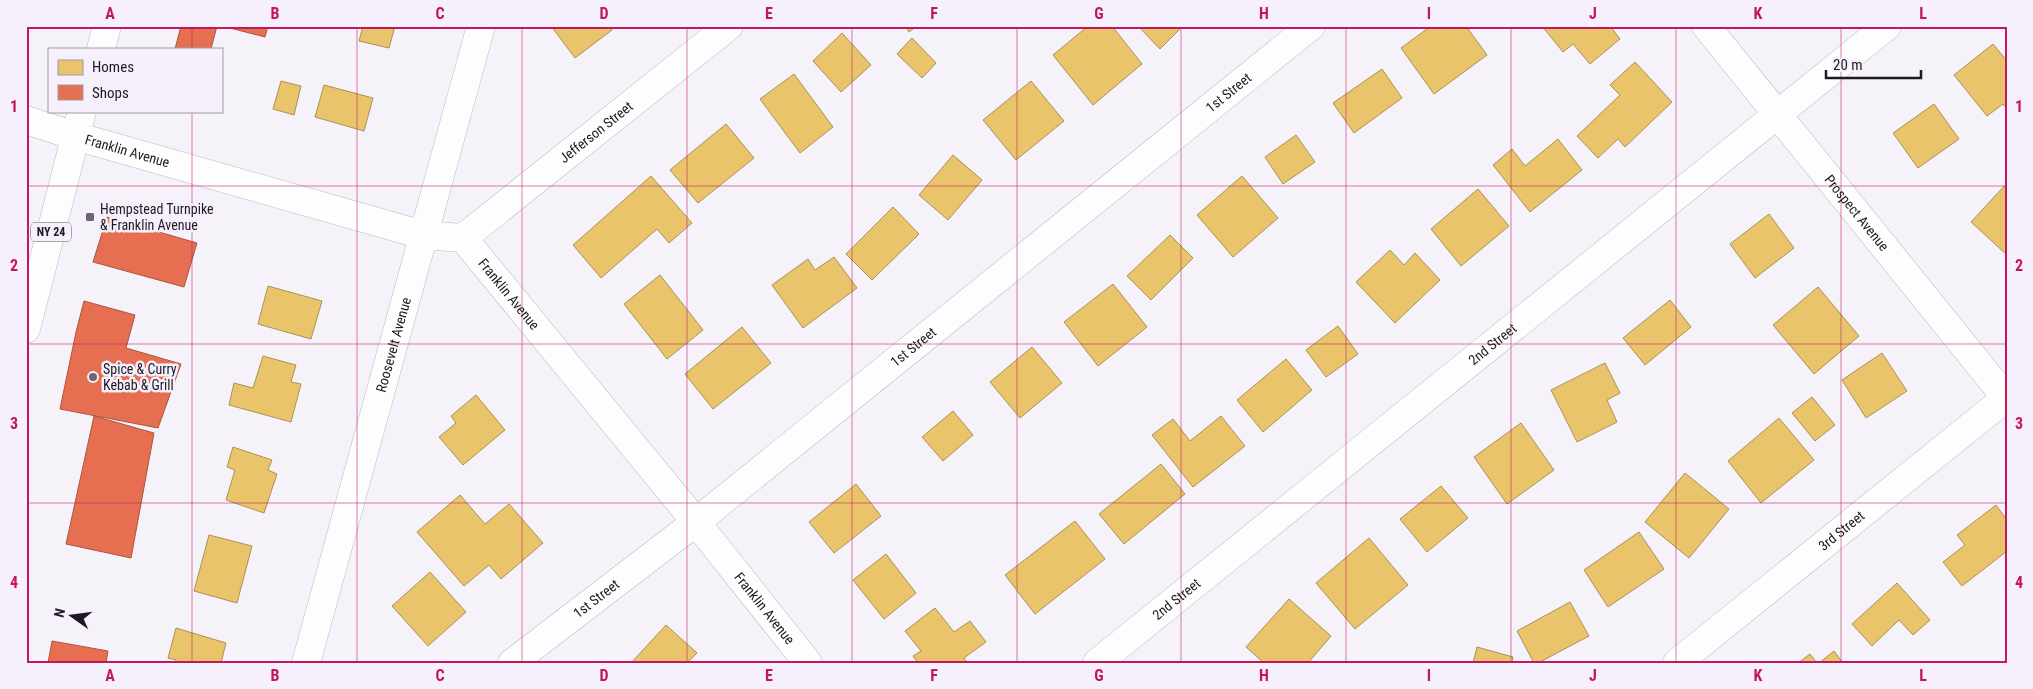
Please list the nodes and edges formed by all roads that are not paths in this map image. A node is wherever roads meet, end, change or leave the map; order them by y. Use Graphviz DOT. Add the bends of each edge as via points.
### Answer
graph roads {
  1 [pos="107,26"];
  2 [pos="482,26"];
  3 [pos="729,26"];
  4 [pos="1311,26"];
  5 [pos="1706,26"];
  6 [pos="1887,26"];
  7 [pos="101,48"];
  8 [pos="1776,114"];
  9 [pos="26,120"];
  10 [pos="79,124"];
  11 [pos="423,235"];
  12 [pos="464,238"];
  13 [pos="26,329"];
  14 [pos="2006,398"];
  15 [pos="696,522"];
  16 [pos="306,663"];
  17 [pos="512,663"];
  18 [pos="808,663"];
  19 [pos="1097,663"];
  20 [pos="1677,663"];
  1 -- 7 [label="street"];
  2 -- 11 [label="street, Roosevelt Avenue"];
  3 -- 12 [label="street, Jefferson Street"];
  4 -- 15 [label="street, 1st Street"];
  5 -- 8 [label="street, Prospect Avenue"];
  6 -- 8 [label="street, 2nd Street"];
  8 -- 14 [label="street, Prospect Avenue"];
  8 -- 19 [label="street, 2nd Street"];
  9 -- 10 [label="street, Franklin Avenue"];
  10 -- 11 [label="street, Franklin Avenue"];
  10 -- 13 [label="street, NY 24"];
  11 -- 12 [label="street, Franklin Avenue"];
  11 -- 16 [label="street, Roosevelt Avenue"];
  12 -- 15 [label="street, Franklin Avenue"];
  14 -- 20 [label="street, 3rd Street"];
  15 -- 17 [label="street, 1st Street"];
  15 -- 18 [label="street, Franklin Avenue"];
}
